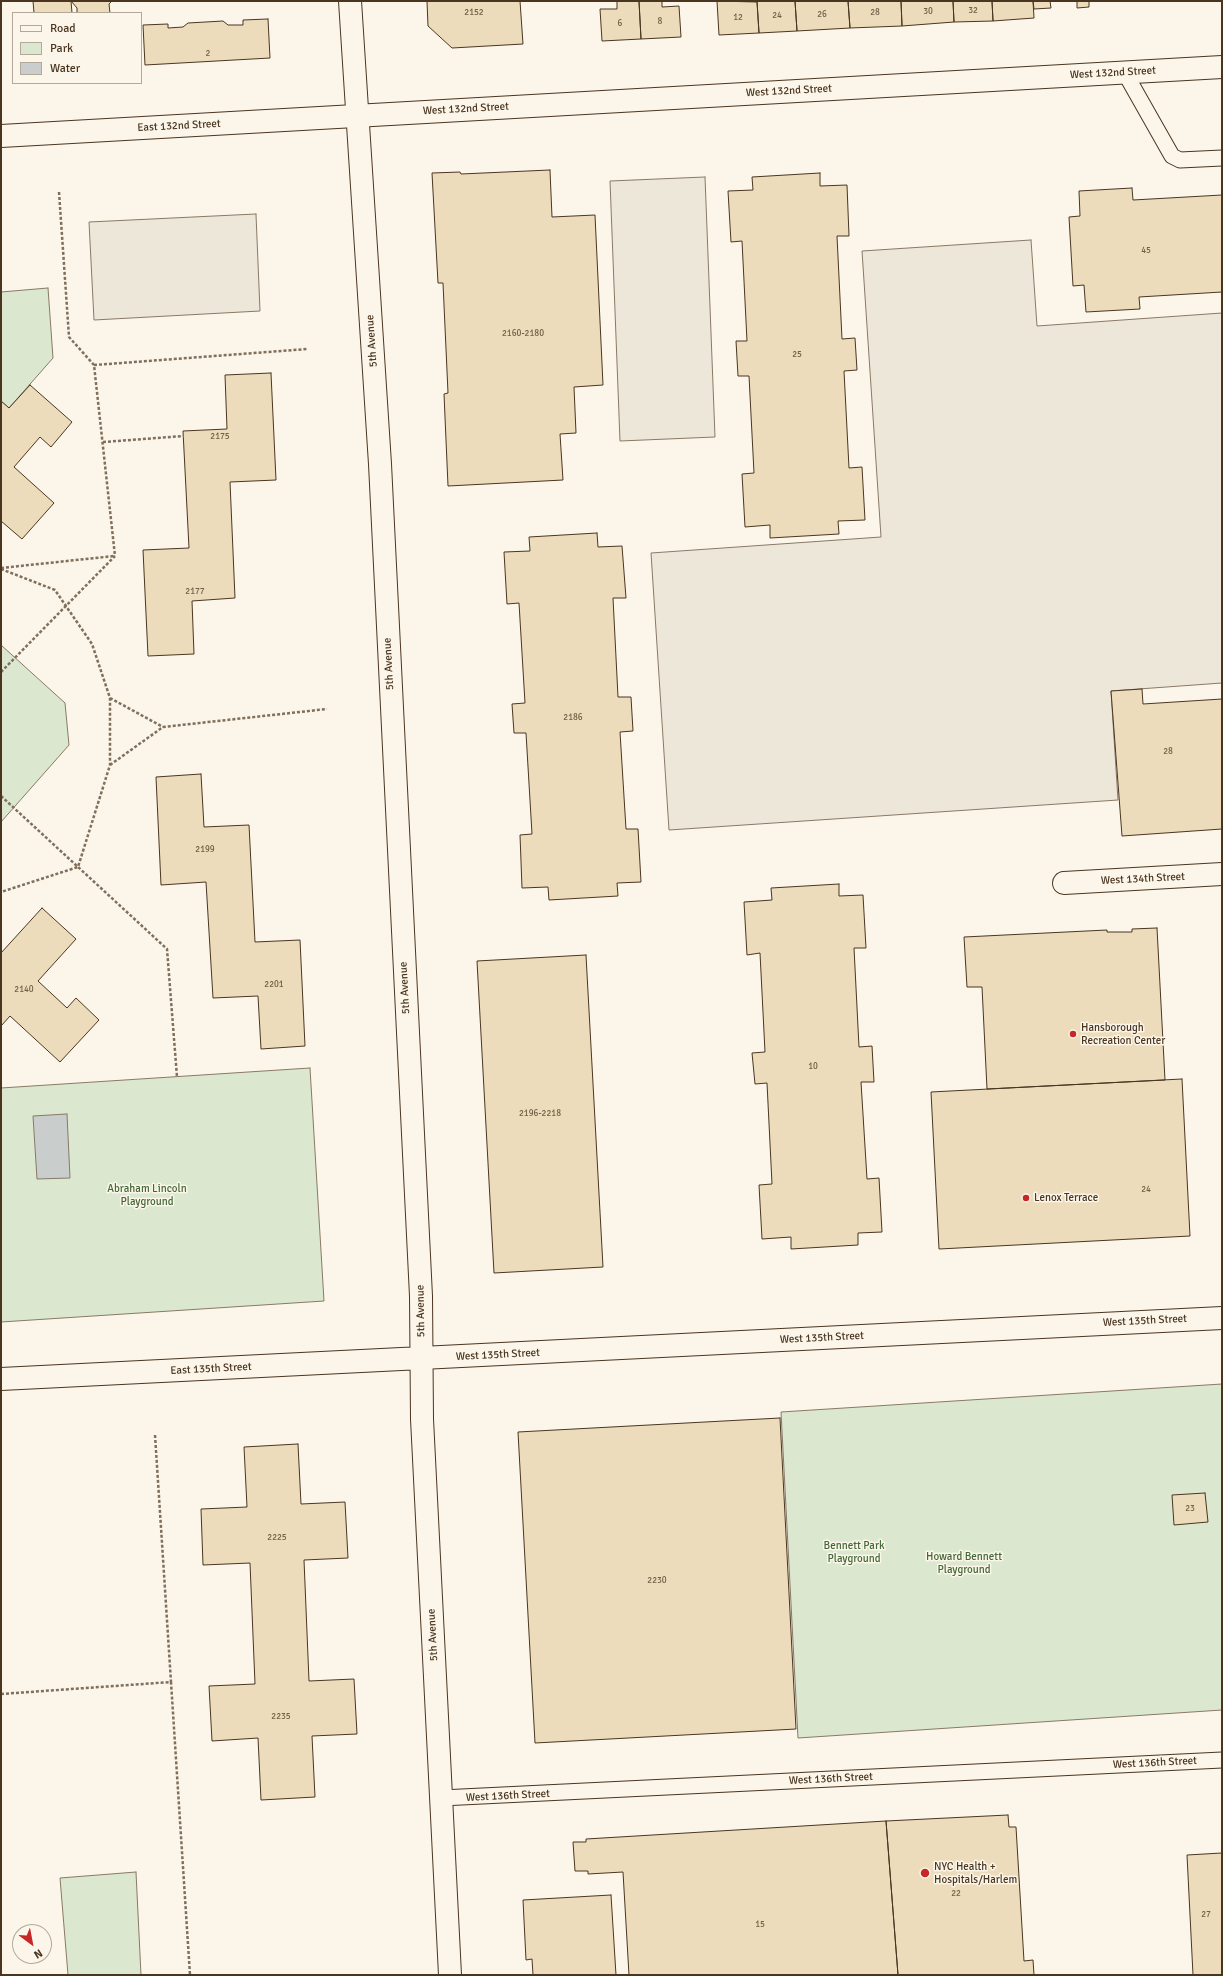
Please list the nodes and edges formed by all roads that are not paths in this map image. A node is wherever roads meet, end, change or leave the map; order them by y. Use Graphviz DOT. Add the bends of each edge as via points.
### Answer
graph roads {
  1 [pos="350,1"];
  2 [pos="1222,67"];
  3 [pos="1125,73"];
  4 [pos="356,115"];
  5 [pos="1,136"];
  6 [pos="1222,158"];
  7 [pos="1222,874"];
  8 [pos="1064,883"];
  9 [pos="1222,1318"];
  10 [pos="421,1359"];
  11 [pos="1,1379"];
  12 [pos="1222,1760"];
  13 [pos="441,1798"];
  14 [pos="450,1975"];
  1 -- 4 [label="street, 5th Avenue"];
  2 -- 3 [label="street, West 132nd Street"];
  3 -- 4 [label="street, West 132nd Street"];
  3 -- 6 [label="lane" via="1172,156 1180,160"];
  4 -- 5 [label="street, East 132nd Street"];
  4 -- 10 [label="street, 5th Avenue" via="380,464 421,1296"];
  7 -- 8 [label="street, West 134th Street"];
  9 -- 10 [label="street, West 135th Street"];
  10 -- 11 [label="street, East 135th Street"];
  10 -- 13 [label="street, 5th Avenue"];
  12 -- 13 [label="lane, West 136th Street"];
  13 -- 14 [label="street, 5th Avenue"];
}
